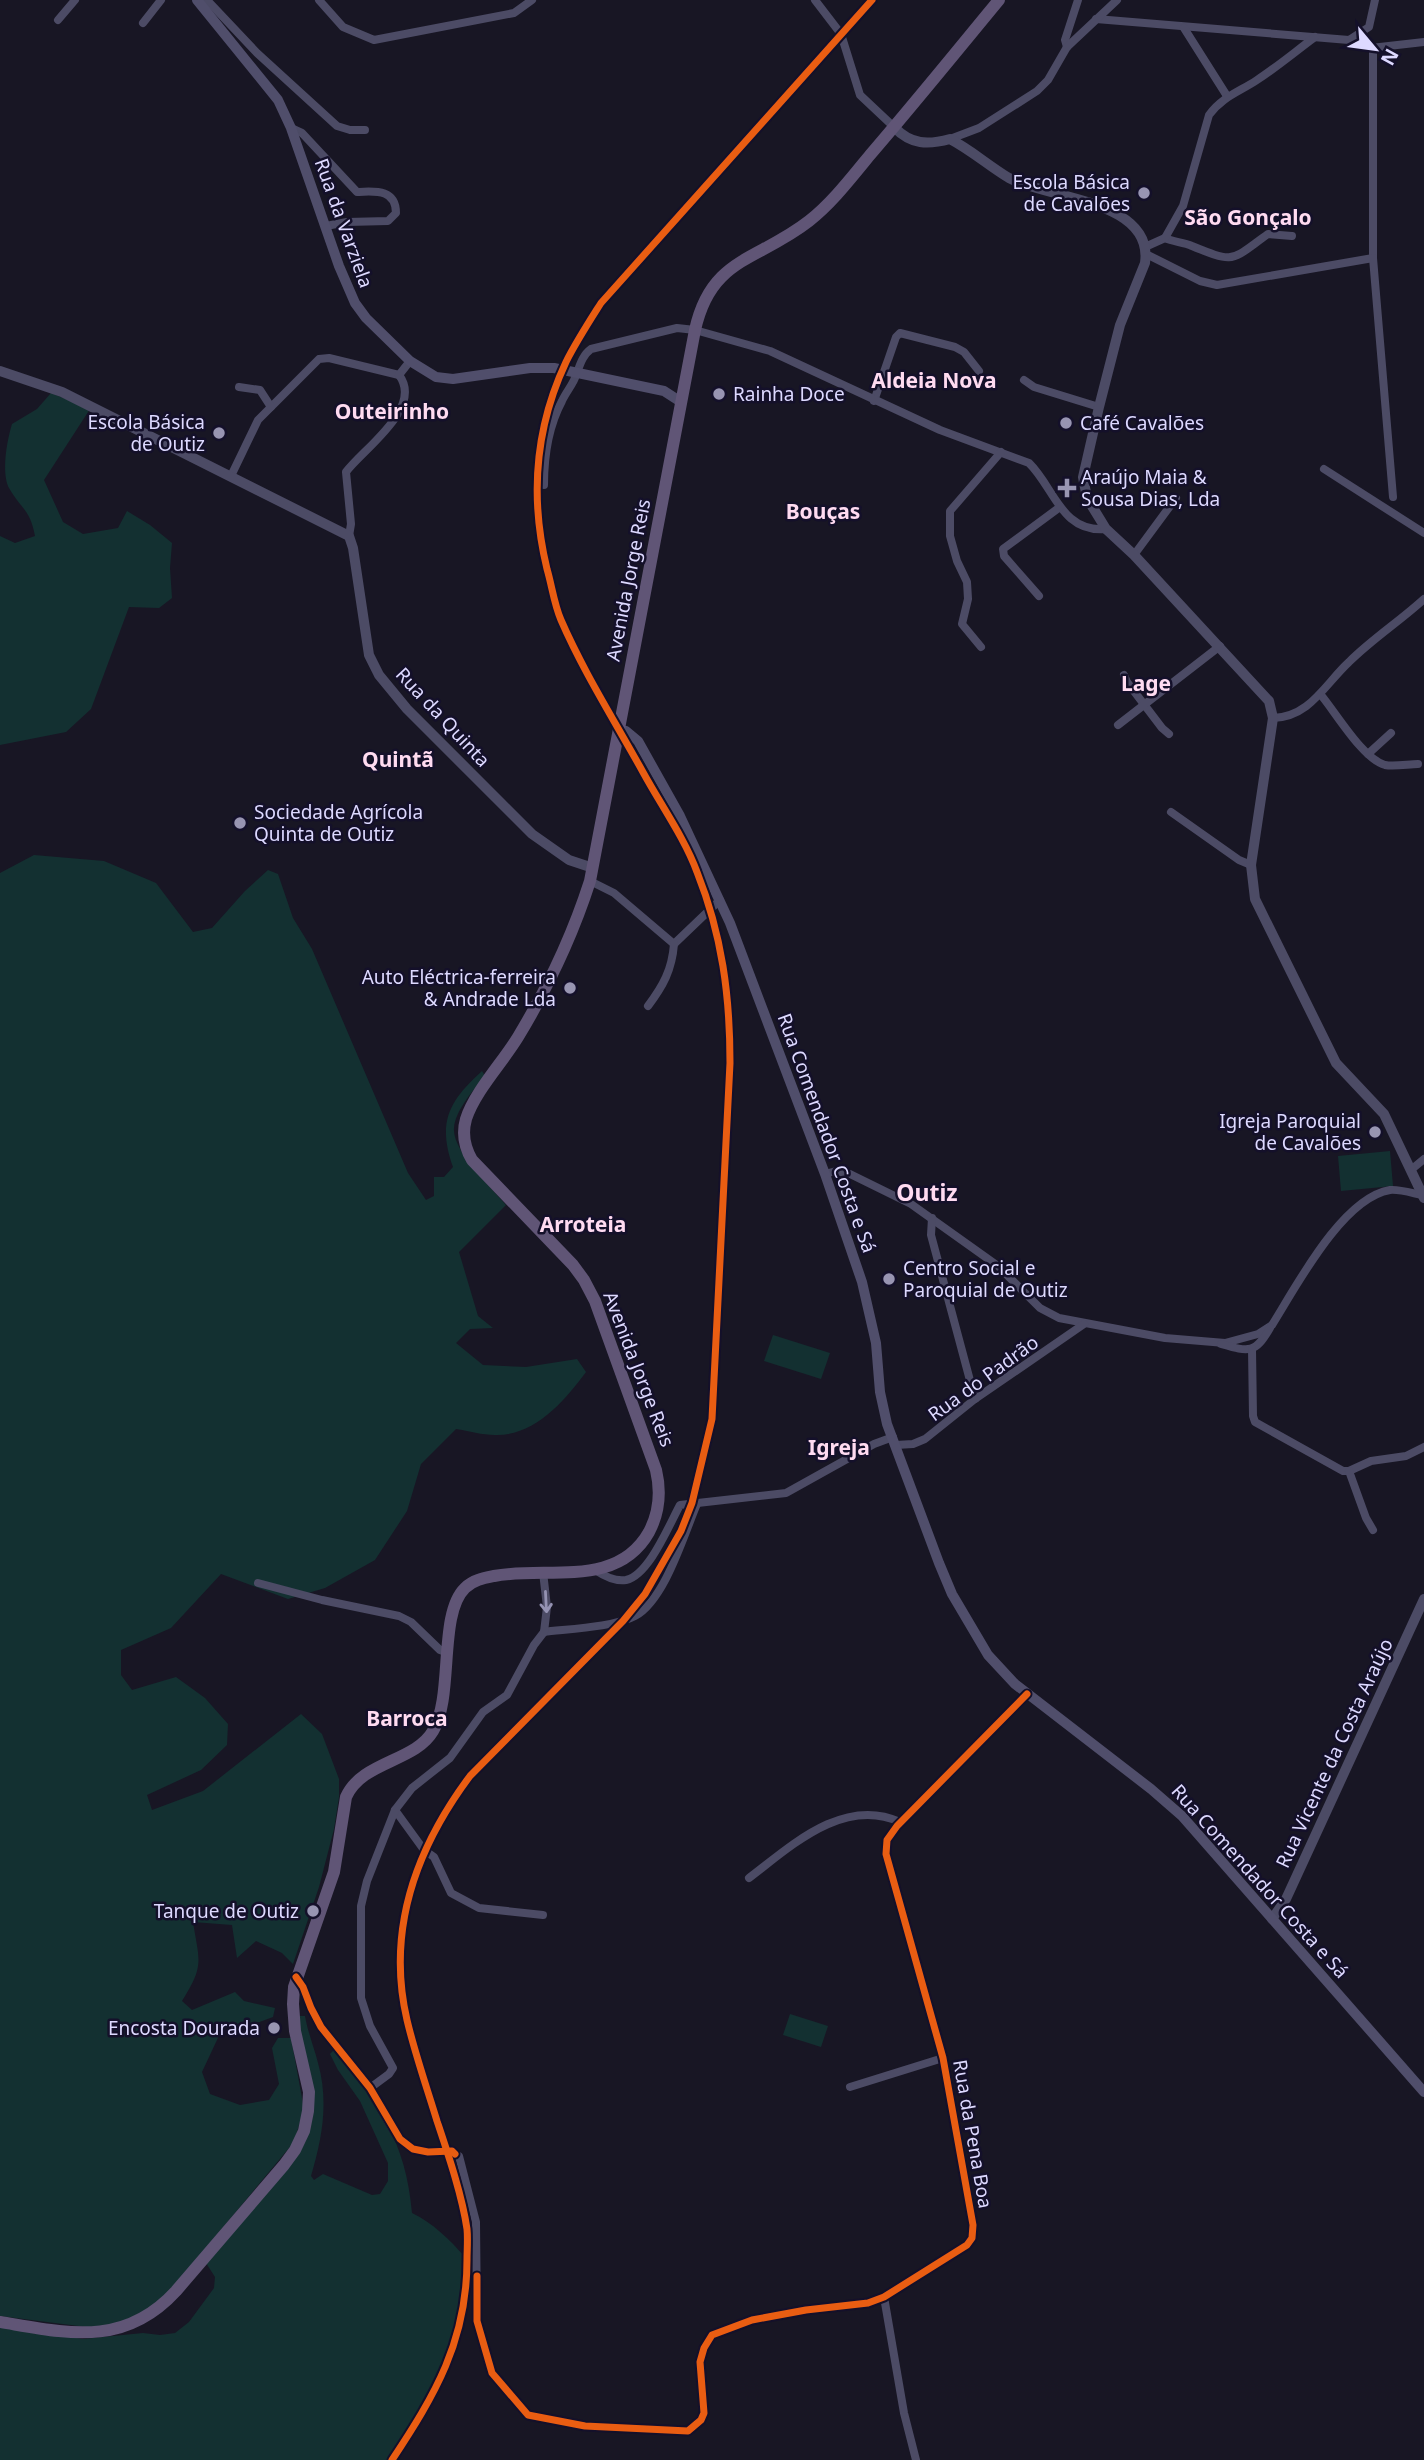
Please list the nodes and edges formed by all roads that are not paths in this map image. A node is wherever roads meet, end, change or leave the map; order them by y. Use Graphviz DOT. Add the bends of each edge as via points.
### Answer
graph roads {
  1 [pos="75,0"];
  2 [pos="161,0"];
  3 [pos="198,0"];
  4 [pos="207,0"];
  5 [pos="318,0"];
  6 [pos="532,0"];
  7 [pos="816,0"];
  8 [pos="999,0"];
  9 [pos="1077,0"];
  10 [pos="1117,0"];
  11 [pos="1375,0"];
  12 [pos="1096,19"];
  13 [pos="58,20"];
  14 [pos="143,23"];
  15 [pos="1184,28"];
  16 [pos="1362,33"];
  17 [pos="1315,37"];
  18 [pos="1424,42"];
  19 [pos="1066,47"];
  20 [pos="1371,48"];
  21 [pos="1227,96"];
  22 [pos="894,127"];
  23 [pos="291,128"];
  24 [pos="365,130"];
  25 [pos="950,139"];
  26 [pos="327,226"];
  27 [pos="1293,236"];
  28 [pos="1165,238"];
  29 [pos="1145,251"];
  30 [pos="1373,258"];
  31 [pos="695,330"];
  32 [pos="410,361"];
  33 [pos="0,371"];
  34 [pos="979,371"];
  35 [pos="574,374"];
  36 [pos="399,375"];
  37 [pos="1024,380"];
  38 [pos="684,385"];
  39 [pos="239,387"];
  40 [pos="664,391"];
  41 [pos="874,401"];
  42 [pos="681,402"];
  43 [pos="271,407"];
  44 [pos="1099,407"];
  45 [pos="1001,452"];
  46 [pos="1324,469"];
  47 [pos="231,476"];
  48 [pos="544,485"];
  49 [pos="1393,497"];
  50 [pos="1176,498"];
  51 [pos="1060,507"];
  52 [pos="1106,529"];
  53 [pos="1424,533"];
  54 [pos="349,537"];
  55 [pos="1134,555"];
  56 [pos="1039,596"];
  57 [pos="1424,599"];
  58 [pos="1220,646"];
  59 [pos="981,647"];
  60 [pos="1124,675"];
  61 [pos="1321,695"];
  62 [pos="1144,706"];
  63 [pos="1273,718"];
  64 [pos="1118,725"];
  65 [pos="620,730"];
  66 [pos="1391,733"];
  67 [pos="1170,734"];
  68 [pos="1368,754"];
  69 [pos="1418,764"];
  70 [pos="1171,812"];
  71 [pos="1251,866"];
  72 [pos="592,874"];
  73 [pos="720,900"];
  74 [pos="674,944"];
  75 [pos="648,1006"];
  76 [pos="1424,1159"];
  77 [pos="1412,1169"];
  78 [pos="825,1174"];
  79 [pos="1423,1196"];
  80 [pos="932,1218"];
  81 [pos="1084,1324"];
  82 [pos="1272,1325"];
  83 [pos="1213,1342"];
  84 [pos="1252,1349"];
  85 [pos="975,1399"];
  86 [pos="894,1441"];
  87 [pos="1424,1447"];
  88 [pos="1349,1471"];
  89 [pos="697,1504"];
  90 [pos="1373,1530"];
  91 [pos="595,1570"];
  92 [pos="543,1572"];
  93 [pos="258,1583"];
  94 [pos="1424,1599"];
  95 [pos="544,1632"];
  96 [pos="448,1653"];
  97 [pos="1027,1694"];
  98 [pos="395,1810"];
  99 [pos="900,1822"];
  100 [pos="749,1878"];
  101 [pos="543,1915"];
  102 [pos="1272,1919"];
  103 [pos="296,1977"];
  104 [pos="943,2058"];
  105 [pos="850,2087"];
  106 [pos="370,2088"];
  107 [pos="1424,2092"];
  108 [pos="884,2297"];
  109 [pos="0,2322"];
  110 [pos="916,2460"];
  1 -- 13 [label="street"];
  2 -- 14 [label="street"];
  3 -- 23 [label="main road, Rua da Varziela" via="278,100"];
  4 -- 24 [label="street" via="337,126"];
  5 -- 6 [label="street" via="343,27 374,40 514,13"];
  7 -- 22 [label="street" via="841,34 860,95"];
  8 -- 22 [label="main road, Avenida Jorge Reis"];
  9 -- 19 [label="street"];
  10 -- 12 [label="street"];
  11 -- 16 [label="street" via="1369,27"];
  12 -- 15 [label="street"];
  12 -- 19 [label="street"];
  15 -- 17 [label="street"];
  15 -- 21 [label="street"];
  16 -- 17 [label="street" via="1349,40"];
  16 -- 20 [label="street"];
  17 -- 21 [label="street" via="1255,82"];
  18 -- 20 [label="street"];
  19 -- 25 [label="street" via="1037,91 979,128"];
  20 -- 30 [label="street"];
  21 -- 28 [label="street" via="1209,115 1184,206"];
  22 -- 25 [label="street" via="923,144"];
  22 -- 31 [label="main road, Avenida Jorge Reis" via="815,216 718,280 704,299"];
  23 -- 26 [label="main road, Rua da Varziela"];
  23 -- 26 [label="street" via="302,133 357,192 380,191 393,199 396,213 388,221"];
  25 -- 29 [label="street" via="1009,177 1098,206 1130,222 1141,234"];
  26 -- 32 [label="main road, Rua da Varziela" via="355,303"];
  27 -- 28 [label="street" via="1268,234 1228,259"];
  28 -- 29 [label="street"];
  29 -- 30 [label="street" via="1200,281 1217,285"];
  29 -- 44 [label="street"];
  30 -- 49 [label="street"];
  31 -- 35 [label="street" via="677,328 591,349"];
  31 -- 38 [label="main road, Avenida Jorge Reis"];
  31 -- 41 [label="street" via="770,351"];
  32 -- 35 [label="main road, Rua da Varziela" via="436,377 453,379 530,368"];
  32 -- 36 [label="street"];
  33 -- 47 [label="street" via="62,392"];
  34 -- 41 [label="street" via="955,347 900,333"];
  35 -- 40 [label="main road, Rua da Varziela"];
  35 -- 48 [label="street" via="544,457"];
  36 -- 43 [label="street" via="319,359"];
  36 -- 54 [label="street" via="405,382 405,397 392,424 346,472"];
  37 -- 44 [label="street"];
  38 -- 40 [label="main road"];
  38 -- 42 [label="main road, Avenida Jorge Reis"];
  39 -- 43 [label="street" via="260,390"];
  40 -- 42 [label="main road"];
  41 -- 45 [label="street"];
  42 -- 65 [label="main road, Avenida Jorge Reis"];
  43 -- 47 [label="street" via="258,419"];
  44 -- 52 [label="street" via="1083,477 1087,498"];
  45 -- 51 [label="street" via="1029,463"];
  45 -- 59 [label="street" via="950,511 950,536 967,582 962,624"];
  46 -- 53 [label="street"];
  47 -- 54 [label="street"];
  50 -- 55 [label="street"];
  51 -- 52 [label="street" via="1071,519 1094,530"];
  51 -- 56 [label="street" via="1003,549"];
  52 -- 55 [label="street"];
  54 -- 72 [label="street, Rua da Quinta" via="369,655 379,675 532,834"];
  55 -- 58 [label="street"];
  57 -- 61 [label="street" via="1348,662"];
  58 -- 62 [label="street"];
  58 -- 63 [label="street" via="1269,701"];
  60 -- 62 [label="street"];
  61 -- 63 [label="street" via="1288,718"];
  61 -- 68 [label="street"];
  62 -- 64 [label="street"];
  62 -- 67 [label="street"];
  63 -- 71 [label="street"];
  65 -- 72 [label="main road, Avenida Jorge Reis"];
  65 -- 73 [label="main road, Rua Comendador Costa e Sá" via="638,741"];
  66 -- 68 [label="street"];
  68 -- 69 [label="street" via="1384,765"];
  70 -- 71 [label="street"];
  71 -- 77 [label="street" via="1255,899 1336,1063 1384,1114"];
  72 -- 74 [label="street"];
  72 -- 91 [label="main road, Avenida Jorge Reis" via="535,1007 475,1101 464,1133 472,1160 584,1280 656,1471 658,1507 644,1540 621,1562"];
  73 -- 74 [label="street"];
  73 -- 78 [label="main road, Rua Comendador Costa e Sá"];
  74 -- 75 [label="street" via="664,985"];
  76 -- 77 [label="street"];
  77 -- 79 [label="street"];
  78 -- 80 [label="street" via="843,1172 860,1178"];
  78 -- 86 [label="main road, Rua Comendador Costa e Sá" via="867,1300 882,1405"];
  79 -- 82 [label="street" via="1390,1190 1346,1215"];
  80 -- 81 [label="street" via="998,1266 1040,1308"];
  80 -- 85 [label="street" via="931,1235"];
  81 -- 83 [label="street"];
  81 -- 85 [label="street, Rua do Padrão"];
  82 -- 83 [label="street" via="1258,1334"];
  82 -- 84 [label="street"];
  83 -- 84 [label="street"];
  84 -- 88 [label="street" via="1255,1422"];
  85 -- 86 [label="street, Rua do Padrão" via="925,1439 913,1444"];
  86 -- 89 [label="street, Rua do Padrão" via="874,1444 786,1493"];
  86 -- 97 [label="main road, Rua Comendador Costa e Sá" via="952,1594 995,1664"];
  87 -- 88 [label="street"];
  88 -- 90 [label="street"];
  89 -- 91 [label="street" via="680,1505 647,1565 634,1576 618,1580"];
  89 -- 95 [label="street" via="663,1584 637,1616"];
  91 -- 92 [label="main road, Avenida Jorge Reis"];
  92 -- 95 [label="street, one-way"];
  92 -- 96 [label="main road, Avenida Jorge Reis" via="481,1579 464,1588 454,1610"];
  93 -- 96 [label="street" via="399,1616"];
  94 -- 102 [label="street, Rua Vicente da Costa Araújo" via="1286,1899"];
  95 -- 98 [label="street" via="507,1695 483,1712 450,1758 411,1788"];
  96 -- 103 [label="main road, Avenida Jorge Reis" via="431,1734 364,1775 347,1794 334,1872"];
  97 -- 99 [label="street, Rua da Pena Boa"];
  97 -- 102 [label="main road, Rua Comendador Costa e Sá" via="1174,1808"];
  98 -- 101 [label="street" via="434,1857 451,1893 479,1908"];
  98 -- 106 [label="street" via="360,1906 361,1998 393,2068"];
  99 -- 100 [label="street" via="890,1817 844,1818 811,1831"];
  99 -- 104 [label="street, Rua da Pena Boa" via="887,1840 886,1853"];
  102 -- 107 [label="main road, Rua Comendador Costa e Sá"];
  103 -- 106 [label="street" via="321,2027"];
  103 -- 109 [label="main road, Avenida Jorge Reis" via="293,2011 308,2086 305,2127 292,2154 227,2231 161,2306 131,2325 79,2333"];
  104 -- 105 [label="street"];
  104 -- 108 [label="street, Rua da Pena Boa" via="972,2238"];
  106 -- 108 [label="street, Rua da Pena Boa" via="400,2139 413,2149 452,2151 459,2156 476,2222 477,2321 492,2373 528,2415 585,2426 688,2431 705,2413 700,2362 712,2336 752,2320"];
  108 -- 110 [label="street"];
}
